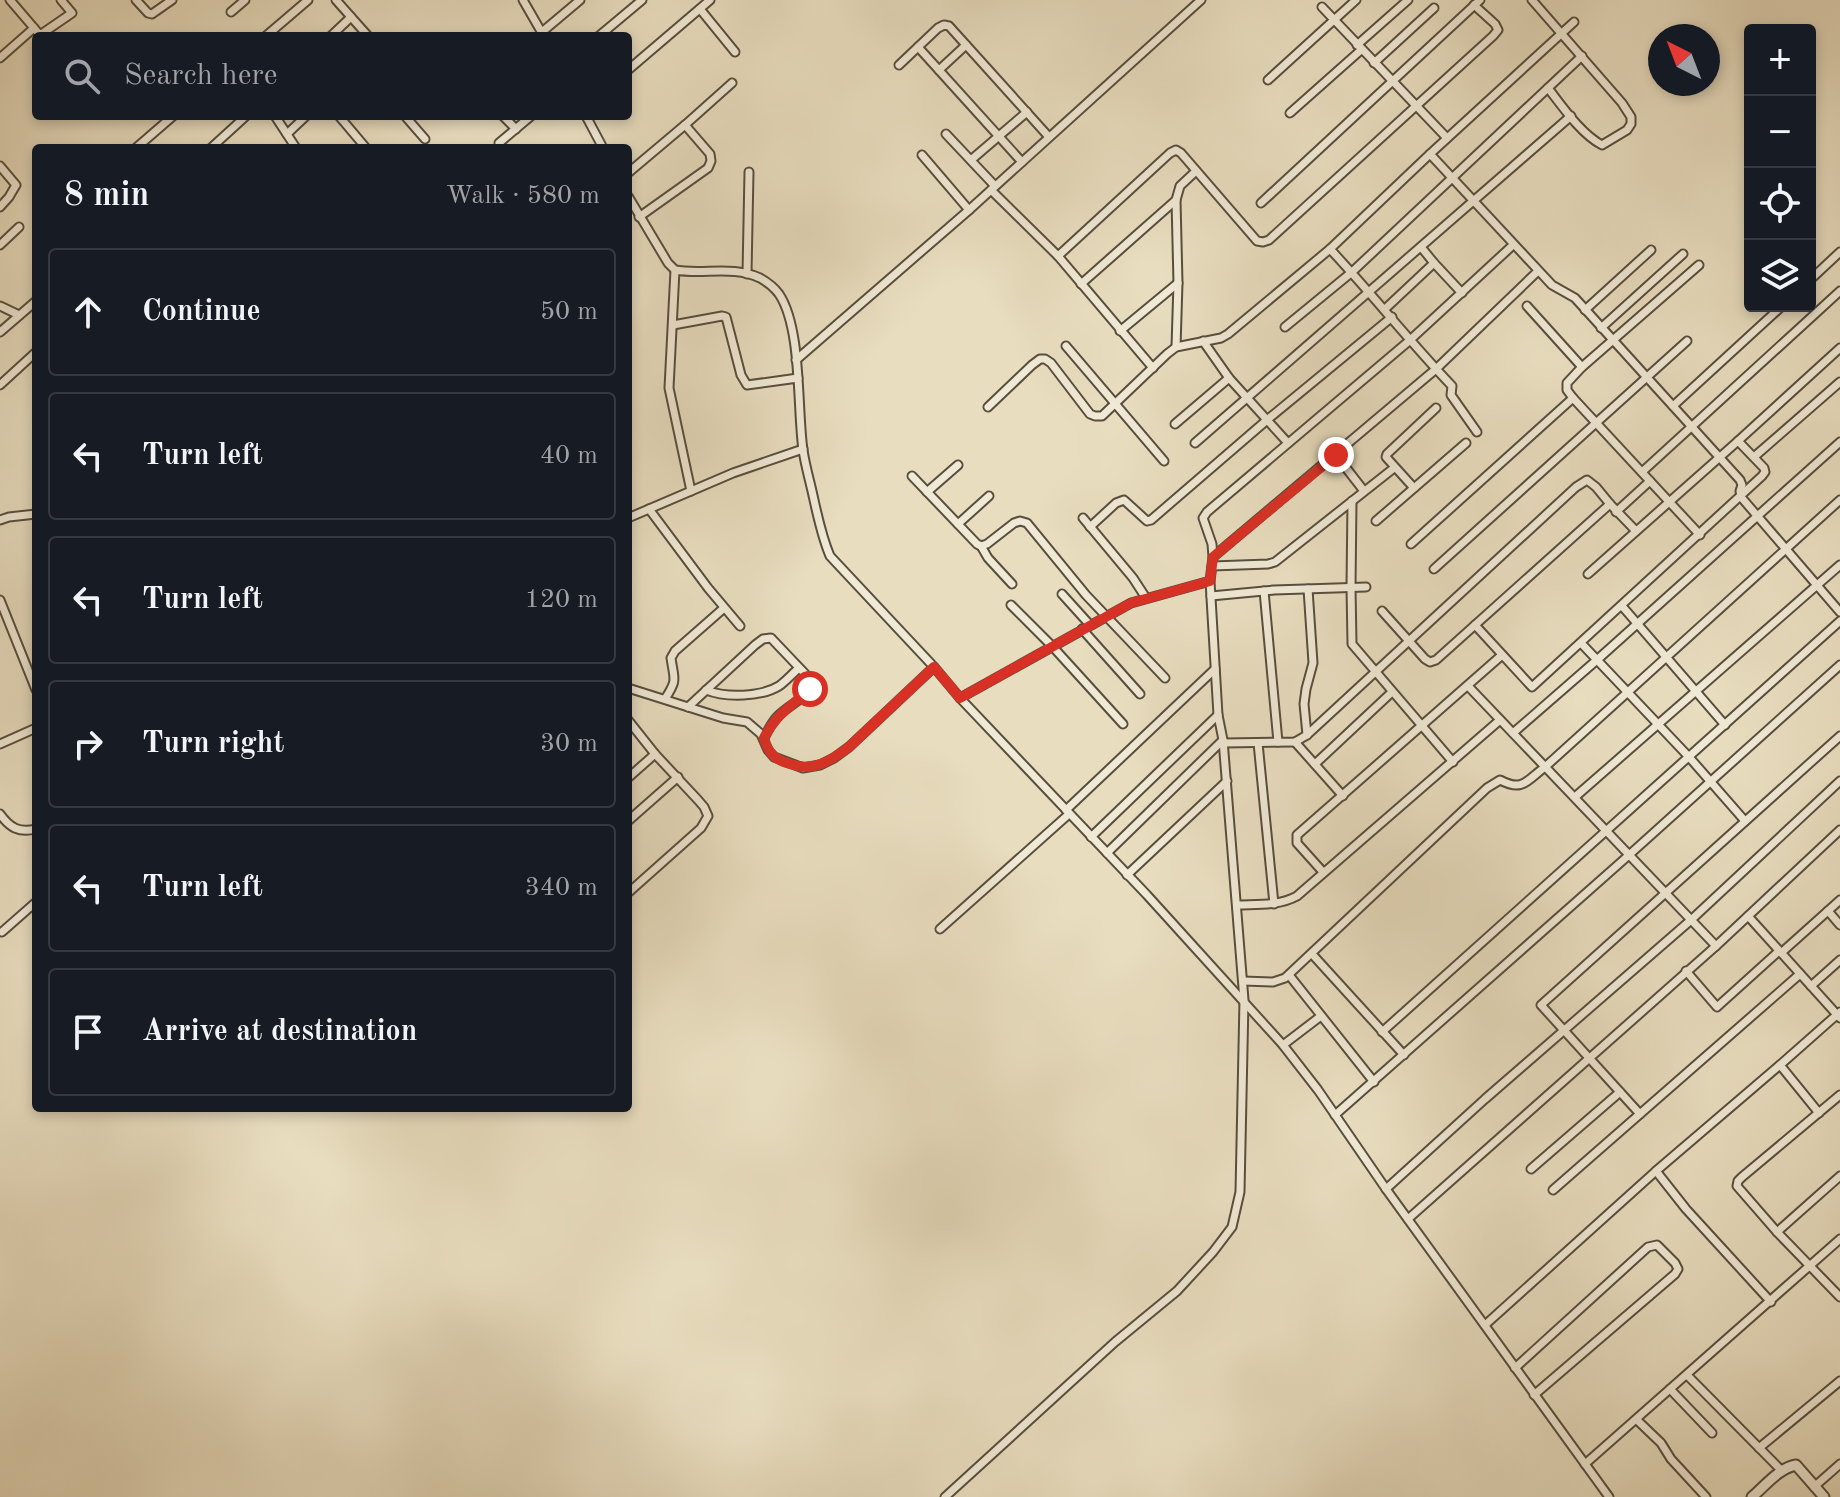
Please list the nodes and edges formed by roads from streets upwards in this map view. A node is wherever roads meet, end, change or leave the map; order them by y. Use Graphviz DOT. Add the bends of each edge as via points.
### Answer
graph roads {
  1 [pos="10,0"];
  2 [pos="61,0"];
  3 [pos="136,0"];
  4 [pos="172,0"];
  5 [pos="245,0"];
  6 [pos="308,0"];
  7 [pos="336,0"];
  8 [pos="523,0"];
  9 [pos="580,0"];
  10 [pos="642,0"];
  11 [pos="710,0"];
  12 [pos="1201,0"];
  13 [pos="1356,0"];
  14 [pos="1408,0"];
  15 [pos="1532,0"];
  16 [pos="1477,3"];
  17 [pos="1322,7"];
  18 [pos="1434,8"];
  19 [pos="700,9"];
  20 [pos="231,12"];
  21 [pos="351,17"];
  22 [pos="1334,20"];
  23 [pos="1574,22"];
  24 [pos="34,28"];
  25 [pos="37,32"];
  26 [pos="44,32"];
  27 [pos="271,32"];
  28 [pos="335,32"];
  29 [pos="364,32"];
  30 [pos="542,32"];
  31 [pos="545,32"];
  32 [pos="604,32"];
  33 [pos="1562,33"];
  34 [pos="966,45"];
  35 [pos="918,47"];
  36 [pos="1359,47"];
  37 [pos="735,52"];
  38 [pos="1582,56"];
  39 [pos="0,58"];
  40 [pos="1374,63"];
  41 [pos="899,65"];
  42 [pos="632,67"];
  43 [pos="939,70"];
  44 [pos="1268,80"];
  45 [pos="1392,82"];
  46 [pos="732,83"];
  47 [pos="1548,88"];
  48 [pos="1416,106"];
  49 [pos="1027,112"];
  50 [pos="1290,113"];
  51 [pos="1571,116"];
  52 [pos="168,120"];
  53 [pos="242,120"];
  54 [pos="278,120"];
  55 [pos="302,120"];
  56 [pos="342,120"];
  57 [pos="408,120"];
  58 [pos="507,120"];
  59 [pos="526,120"];
  60 [pos="588,120"];
  61 [pos="685,125"];
  62 [pos="516,129"];
  63 [pos="287,134"];
  64 [pos="946,134"];
  65 [pos="999,137"];
  66 [pos="1049,137"];
  67 [pos="1447,138"];
  68 [pos="425,139"];
  69 [pos="499,143"];
  70 [pos="141,144"];
  71 [pos="215,144"];
  72 [pos="293,144"];
  73 [pos="363,144"];
  74 [pos="601,144"];
  75 [pos="1430,154"];
  76 [pos="922,155"];
  77 [pos="971,160"];
  78 [pos="1022,162"];
  79 [pos="0,166"];
  80 [pos="632,170"];
  81 [pos="1196,171"];
  82 [pos="749,172"];
  83 [pos="1451,177"];
  84 [pos="993,188"];
  85 [pos="1176,200"];
  86 [pos="1473,201"];
  87 [pos="1261,203"];
  88 [pos="632,204"];
  89 [pos="0,207"];
  90 [pos="969,210"];
  91 [pos="639,217"];
  92 [pos="19,227"];
  93 [pos="0,245"];
  94 [pos="1513,245"];
  95 [pos="1421,247"];
  96 [pos="1330,249"];
  97 [pos="1651,250"];
  98 [pos="1840,252"];
  99 [pos="1683,254"];
  100 [pos="1058,256"];
  101 [pos="1434,263"];
  102 [pos="1699,265"];
  103 [pos="675,270"];
  104 [pos="1538,271"];
  105 [pos="1352,272"];
  106 [pos="747,274"];
  107 [pos="1816,274"];
  108 [pos="1178,283"];
  109 [pos="1081,284"];
  110 [pos="1840,291"];
  111 [pos="1370,292"];
  112 [pos="1462,293"];
  113 [pos="32,304"];
  114 [pos="0,306"];
  115 [pos="1527,306"];
  116 [pos="1385,309"];
  117 [pos="1585,310"];
  118 [pos="1775,312"];
  119 [pos="19,315"];
  120 [pos="1392,317"];
  121 [pos="673,325"];
  122 [pos="1285,327"];
  123 [pos="1601,328"];
  124 [pos="1120,331"];
  125 [pos="0,332"];
  126 [pos="1614,340"];
  127 [pos="1203,341"];
  128 [pos="1409,341"];
  129 [pos="1687,341"];
  130 [pos="1066,346"];
  131 [pos="1176,347"];
  132 [pos="1840,348"];
  133 [pos="32,356"];
  134 [pos="796,360"];
  135 [pos="1582,367"];
  136 [pos="1153,368"];
  137 [pos="1436,369"];
  138 [pos="798,378"];
  139 [pos="1229,378"];
  140 [pos="1647,378"];
  141 [pos="1840,382"];
  142 [pos="0,385"];
  143 [pos="1247,398"];
  144 [pos="1573,398"];
  145 [pos="1115,402"];
  146 [pos="1673,406"];
  147 [pos="988,407"];
  148 [pos="1436,408"];
  149 [pos="1267,420"];
  150 [pos="1597,423"];
  151 [pos="1175,424"];
  152 [pos="1691,427"];
  153 [pos="1477,432"];
  154 [pos="1738,441"];
  155 [pos="1840,442"];
  156 [pos="1195,443"];
  157 [pos="1288,443"];
  158 [pos="1466,443"];
  159 [pos="803,449"];
  160 [pos="1336,455"];
  161 [pos="1754,457"];
  162 [pos="1720,458"];
  163 [pos="1164,461"];
  164 [pos="958,465"];
  165 [pos="1394,468"];
  166 [pos="1642,472"];
  167 [pos="912,476"];
  168 [pos="1650,481"];
  169 [pos="1414,488"];
  170 [pos="691,491"];
  171 [pos="1364,491"];
  172 [pos="927,492"];
  173 [pos="989,496"];
  174 [pos="1741,497"];
  175 [pos="1840,500"];
  176 [pos="1352,501"];
  177 [pos="1669,501"];
  178 [pos="1610,504"];
  179 [pos="649,509"];
  180 [pos="1616,512"];
  181 [pos="32,514"];
  182 [pos="632,516"];
  183 [pos="1757,517"];
  184 [pos="1083,518"];
  185 [pos="0,520"];
  186 [pos="1376,521"];
  187 [pos="958,524"];
  188 [pos="1090,527"];
  189 [pos="1636,531"];
  190 [pos="1700,535"];
  191 [pos="1411,544"];
  192 [pos="981,546"];
  193 [pos="1785,550"];
  194 [pos="1212,562"];
  195 [pos="1840,565"];
  196 [pos="1434,569"];
  197 [pos="1588,574"];
  198 [pos="1210,581"];
  199 [pos="1012,584"];
  200 [pos="1817,586"];
  201 [pos="1351,587"];
  202 [pos="1366,587"];
  203 [pos="1308,589"];
  204 [pos="1264,591"];
  205 [pos="1062,594"];
  206 [pos="1211,596"];
  207 [pos="1146,598"];
  208 [pos="0,600"];
  209 [pos="1011,605"];
  210 [pos="1622,606"];
  211 [pos="724,608"];
  212 [pos="1382,611"];
  213 [pos="1840,612"];
  214 [pos="1107,616"];
  215 [pos="1840,621"];
  216 [pos="1637,624"];
  217 [pos="1475,625"];
  218 [pos="740,626"];
  219 [pos="1086,627"];
  220 [pos="1408,640"];
  221 [pos="1581,643"];
  222 [pos="1053,647"];
  223 [pos="1502,655"];
  224 [pos="1666,657"];
  225 [pos="1598,659"];
  226 [pos="1840,665"];
  227 [pos="934,667"];
  228 [pos="799,668"];
  229 [pos="1215,668"];
  230 [pos="1374,672"];
  231 [pos="1165,678"];
  232 [pos="32,680"];
  233 [pos="1468,686"];
  234 [pos="632,689"];
  235 [pos="706,690"];
  236 [pos="1628,691"];
  237 [pos="1392,692"];
  238 [pos="1697,692"];
  239 [pos="1140,694"];
  240 [pos="960,698"];
  241 [pos="665,699"];
  242 [pos="688,707"];
  243 [pos="1218,715"];
  244 [pos="1500,720"];
  245 [pos="1123,724"];
  246 [pos="632,725"];
  247 [pos="1660,725"];
  248 [pos="1725,725"];
  249 [pos="1422,726"];
  250 [pos="32,730"];
  251 [pos="1513,733"];
  252 [pos="1307,735"];
  253 [pos="1840,736"];
  254 [pos="764,738"];
  255 [pos="1223,742"];
  256 [pos="1278,742"];
  257 [pos="1295,742"];
  258 [pos="1258,743"];
  259 [pos="0,744"];
  260 [pos="655,754"];
  261 [pos="1689,757"];
  262 [pos="1453,762"];
  263 [pos="1315,764"];
  264 [pos="1545,767"];
  265 [pos="632,774"];
  266 [pos="678,777"];
  267 [pos="1227,781"];
  268 [pos="1711,781"];
  269 [pos="1840,781"];
  270 [pos="1343,796"];
  271 [pos="1575,797"];
  272 [pos="1067,812"];
  273 [pos="0,814"];
  274 [pos="632,817"];
  275 [pos="1745,821"];
  276 [pos="32,830"];
  277 [pos="1840,830"];
  278 [pos="1607,831"];
  279 [pos="1091,837"];
  280 [pos="1107,853"];
  281 [pos="1629,855"];
  282 [pos="1323,872"];
  283 [pos="1127,875"];
  284 [pos="632,889"];
  285 [pos="1666,894"];
  286 [pos="1840,900"];
  287 [pos="1274,904"];
  288 [pos="1237,905"];
  289 [pos="32,906"];
  290 [pos="1828,911"];
  291 [pos="1748,916"];
  292 [pos="1691,920"];
  293 [pos="1840,925"];
  294 [pos="940,929"];
  295 [pos="2,932"];
  296 [pos="1716,946"];
  297 [pos="1780,952"];
  298 [pos="1312,954"];
  299 [pos="1840,960"];
  300 [pos="1686,971"];
  301 [pos="1800,974"];
  302 [pos="1289,975"];
  303 [pos="1243,981"];
  304 [pos="1811,986"];
  305 [pos="1244,1000"];
  306 [pos="1839,1015"];
  307 [pos="1321,1016"];
  308 [pos="1564,1031"];
  309 [pos="1382,1032"];
  310 [pos="1283,1045"];
  311 [pos="1404,1055"];
  312 [pos="1589,1058"];
  313 [pos="1780,1065"];
  314 [pos="1374,1082"];
  315 [pos="1620,1092"];
  316 [pos="1840,1095"];
  317 [pos="1819,1113"];
  318 [pos="1640,1114"];
  319 [pos="1335,1115"];
  320 [pos="1531,1169"];
  321 [pos="1656,1171"];
  322 [pos="1840,1176"];
  323 [pos="1386,1189"];
  324 [pos="1553,1190"];
  325 [pos="1408,1219"];
  326 [pos="1777,1232"];
  327 [pos="1840,1239"];
  328 [pos="1810,1267"];
  329 [pos="1840,1297"];
  330 [pos="1771,1302"];
  331 [pos="1485,1325"];
  332 [pos="1515,1368"];
  333 [pos="1687,1375"];
  334 [pos="1840,1381"];
  335 [pos="1670,1389"];
  336 [pos="1534,1395"];
  337 [pos="1637,1420"];
  338 [pos="1712,1433"];
  339 [pos="1759,1448"];
  340 [pos="1585,1464"];
  341 [pos="1840,1464"];
  342 [pos="1782,1471"];
  343 [pos="1814,1487"];
  344 [pos="945,1497"];
  345 [pos="1609,1497"];
  346 [pos="1706,1497"];
  347 [pos="1752,1497"];
  348 [pos="1824,1497"];
  1 -- 24 [label="street"];
  2 -- 26 [label="street" via="72,13"];
  3 -- 4 [label="street" via="152,14"];
  5 -- 20 [label="street"];
  6 -- 27 [label="street"];
  7 -- 21 [label="street"];
  8 -- 30 [label="street"];
  9 -- 31 [label="street"];
  10 -- 32 [label="street"];
  11 -- 19 [label="street"];
  12 -- 66 [label="street"];
  13 -- 22 [label="street"];
  14 -- 36 [label="street"];
  15 -- 33 [label="street"];
  16 -- 45 [label="street"];
  16 -- 48 [label="street" via="1498,30"];
  17 -- 22 [label="street"];
  18 -- 40 [label="street"];
  19 -- 37 [label="street"];
  19 -- 42 [label="street"];
  21 -- 28 [label="street"];
  21 -- 29 [label="street"];
  22 -- 36 [label="street"];
  22 -- 44 [label="street"];
  23 -- 33 [label="street"];
  24 -- 25 [label="street"];
  24 -- 39 [label="street"];
  33 -- 38 [label="street"];
  33 -- 67 [label="street"];
  34 -- 35 [label="street" via="944,25"];
  34 -- 43 [label="street"];
  34 -- 49 [label="street"];
  35 -- 41 [label="street"];
  35 -- 43 [label="street"];
  36 -- 40 [label="street"];
  36 -- 50 [label="street"];
  38 -- 47 [label="street"];
  38 -- 51 [label="street" via="1622,103 1631,124 1602,145"];
  40 -- 45 [label="street"];
  43 -- 65 [label="street"];
  45 -- 48 [label="street"];
  45 -- 87 [label="street"];
  46 -- 61 [label="street"];
  47 -- 51 [label="street"];
  47 -- 83 [label="street"];
  48 -- 67 [label="street"];
  48 -- 81 [label="street" via="1263,242"];
  49 -- 65 [label="street"];
  49 -- 66 [label="street"];
  51 -- 86 [label="street"];
  52 -- 70 [label="street"];
  53 -- 71 [label="street"];
  54 -- 63 [label="street"];
  55 -- 63 [label="street"];
  56 -- 73 [label="street"];
  57 -- 68 [label="street"];
  58 -- 62 [label="street"];
  59 -- 62 [label="street"];
  60 -- 74 [label="street"];
  61 -- 80 [label="street"];
  61 -- 91 [label="street" via="710,154 708,168"];
  62 -- 69 [label="street"];
  63 -- 72 [label="street"];
  64 -- 77 [label="street"];
  65 -- 77 [label="street"];
  65 -- 78 [label="street"];
  66 -- 78 [label="street"];
  67 -- 75 [label="street"];
  75 -- 83 [label="street"];
  75 -- 96 [label="street"];
  76 -- 90 [label="street"];
  77 -- 84 [label="street"];
  78 -- 84 [label="street"];
  79 -- 89 [label="street" via="16,185"];
  81 -- 85 [label="street" via="1180,186"];
  81 -- 100 [label="street" via="1181,153 1170,153"];
  82 -- 106 [label="street"];
  83 -- 86 [label="street"];
  83 -- 105 [label="street"];
  84 -- 90 [label="street"];
  84 -- 100 [label="street"];
  85 -- 108 [label="street"];
  85 -- 109 [label="street"];
  86 -- 94 [label="street"];
  86 -- 95 [label="street"];
  88 -- 91 [label="street"];
  90 -- 134 [label="street"];
  91 -- 103 [label="street"];
  92 -- 93 [label="street"];
  94 -- 104 [label="street"];
  94 -- 112 [label="street"];
  95 -- 101 [label="street"];
  95 -- 111 [label="street"];
  96 -- 105 [label="street"];
  96 -- 127 [label="street" via="1228,334"];
  97 -- 117 [label="street"];
  98 -- 107 [label="street"];
  99 -- 123 [label="street"];
  100 -- 109 [label="street"];
  101 -- 112 [label="street"];
  101 -- 116 [label="street"];
  102 -- 126 [label="street"];
  103 -- 106 [label="street"];
  103 -- 121 [label="street"];
  104 -- 117 [label="street"];
  104 -- 137 [label="street"];
  105 -- 111 [label="street"];
  105 -- 122 [label="street"];
  106 -- 134 [label="street" via="778,293"];
  108 -- 124 [label="street"];
  108 -- 131 [label="street"];
  109 -- 124 [label="street"];
  110 -- 152 [label="street"];
  111 -- 116 [label="street"];
  111 -- 143 [label="street"];
  112 -- 128 [label="street"];
  113 -- 119 [label="street"];
  114 -- 119 [label="street"];
  115 -- 135 [label="street"];
  116 -- 120 [label="street"];
  117 -- 123 [label="street"];
  118 -- 146 [label="street"];
  119 -- 125 [label="street"];
  120 -- 128 [label="street"];
  120 -- 149 [label="street"];
  121 -- 138 [label="street" via="726,317 747,385"];
  121 -- 170 [label="street" via="669,388"];
  123 -- 126 [label="street"];
  124 -- 136 [label="street"];
  126 -- 135 [label="street"];
  126 -- 140 [label="street"];
  127 -- 131 [label="street"];
  127 -- 139 [label="street"];
  128 -- 137 [label="street"];
  128 -- 157 [label="street"];
  129 -- 140 [label="street"];
  130 -- 145 [label="street"];
  131 -- 136 [label="street"];
  132 -- 154 [label="street"];
  133 -- 142 [label="street"];
  134 -- 138 [label="street"];
  135 -- 144 [label="street" via="1567,383"];
  136 -- 145 [label="street"];
  137 -- 153 [label="street" via="1452,386 1451,395"];
  137 -- 160 [label="street"];
  138 -- 159 [label="street"];
  139 -- 143 [label="street"];
  139 -- 151 [label="street"];
  140 -- 146 [label="street"];
  140 -- 150 [label="street"];
  141 -- 161 [label="street"];
  143 -- 149 [label="street"];
  143 -- 156 [label="street"];
  144 -- 150 [label="street"];
  144 -- 191 [label="street"];
  145 -- 147 [label="street" via="1102,416 1090,414 1051,363 1040,359"];
  145 -- 163 [label="street"];
  146 -- 152 [label="street"];
  148 -- 165 [label="street" via="1387,454"];
  149 -- 157 [label="street"];
  149 -- 188 [label="street" via="1151,520 1124,500"];
  150 -- 166 [label="street"];
  150 -- 196 [label="street"];
  152 -- 162 [label="street"];
  152 -- 166 [label="street"];
  154 -- 161 [label="street"];
  154 -- 162 [label="street"];
  155 -- 183 [label="street"];
  157 -- 194 [label="street" via="1203,518"];
  158 -- 169 [label="street"];
  159 -- 170 [label="street"];
  159 -- 227 [label="street" via="830,556"];
  160 -- 171 [label="street"];
  160 -- 194 [label="street"];
  161 -- 174 [label="street" via="1765,472"];
  162 -- 174 [label="street" via="1740,480"];
  162 -- 177 [label="street"];
  164 -- 172 [label="street"];
  165 -- 169 [label="street"];
  165 -- 171 [label="street"];
  166 -- 168 [label="street"];
  167 -- 172 [label="street"];
  168 -- 177 [label="street"];
  168 -- 180 [label="street"];
  169 -- 186 [label="street"];
  170 -- 179 [label="street"];
  171 -- 176 [label="street"];
  172 -- 187 [label="street"];
  173 -- 187 [label="street"];
  174 -- 183 [label="street"];
  174 -- 190 [label="street"];
  175 -- 193 [label="street"];
  176 -- 194 [label="street" via="1275,562"];
  176 -- 201 [label="street"];
  177 -- 189 [label="street"];
  177 -- 190 [label="street"];
  178 -- 180 [label="street"];
  178 -- 217 [label="street"];
  178 -- 220 [label="street" via="1587,480 1576,487"];
  179 -- 182 [label="street"];
  179 -- 211 [label="street"];
  180 -- 189 [label="street"];
  181 -- 185 [label="street"];
  183 -- 193 [label="street"];
  183 -- 216 [label="street"];
  184 -- 188 [label="street"];
  187 -- 192 [label="street"];
  188 -- 207 [label="street"];
  189 -- 197 [label="street"];
  190 -- 210 [label="street"];
  192 -- 199 [label="street"];
  192 -- 214 [label="street" via="1014,523 1027,523"];
  193 -- 200 [label="street"];
  193 -- 224 [label="street"];
  194 -- 198 [label="street"];
  195 -- 200 [label="street"];
  198 -- 206 [label="street"];
  198 -- 207 [label="street"];
  200 -- 213 [label="street"];
  200 -- 238 [label="street"];
  201 -- 202 [label="street"];
  201 -- 203 [label="street"];
  201 -- 230 [label="street" via="1352,644"];
  203 -- 204 [label="street"];
  203 -- 252 [label="street" via="1313,663 1304,704"];
  204 -- 206 [label="street"];
  204 -- 256 [label="street"];
  205 -- 219 [label="street"];
  206 -- 229 [label="street"];
  207 -- 214 [label="street"];
  208 -- 232 [label="street"];
  209 -- 222 [label="street"];
  210 -- 216 [label="street"];
  210 -- 221 [label="street"];
  211 -- 218 [label="street"];
  211 -- 241 [label="street" via="675,651 674,686"];
  212 -- 220 [label="street"];
  214 -- 219 [label="street"];
  214 -- 231 [label="street"];
  215 -- 248 [label="street"];
  216 -- 224 [label="street"];
  216 -- 225 [label="street"];
  217 -- 220 [label="street" via="1430,662"];
  217 -- 223 [label="street"];
  219 -- 222 [label="street"];
  219 -- 239 [label="street"];
  220 -- 230 [label="street"];
  221 -- 223 [label="street" via="1532,687"];
  221 -- 225 [label="street"];
  222 -- 240 [label="street"];
  222 -- 245 [label="street"];
  223 -- 233 [label="street"];
  224 -- 236 [label="street"];
  224 -- 238 [label="street"];
  225 -- 236 [label="street"];
  225 -- 251 [label="street"];
  226 -- 268 [label="street"];
  227 -- 240 [label="street"];
  227 -- 254 [label="street" via="849,747 820,765 803,768 783,762 768,750"];
  228 -- 235 [label="street" via="769,690 733,696"];
  228 -- 235 [label="street" via="767,638"];
  228 -- 254 [label="street" via="810,679 810,689 779,716"];
  229 -- 243 [label="street"];
  229 -- 272 [label="street"];
  230 -- 237 [label="street"];
  230 -- 252 [label="street"];
  233 -- 244 [label="street"];
  233 -- 249 [label="street"];
  234 -- 241 [label="street"];
  235 -- 242 [label="street"];
  236 -- 247 [label="street"];
  236 -- 264 [label="street"];
  237 -- 249 [label="street"];
  237 -- 263 [label="street"];
  238 -- 247 [label="street"];
  238 -- 248 [label="street"];
  240 -- 272 [label="street"];
  241 -- 242 [label="street"];
  242 -- 254 [label="street" via="747,722"];
  243 -- 255 [label="street"];
  243 -- 279 [label="street"];
  244 -- 251 [label="street"];
  244 -- 262 [label="street"];
  246 -- 260 [label="street"];
  247 -- 261 [label="street"];
  247 -- 271 [label="street"];
  248 -- 261 [label="street"];
  249 -- 262 [label="street"];
  249 -- 270 [label="street"];
  250 -- 259 [label="street"];
  251 -- 264 [label="street"];
  252 -- 257 [label="street"];
  253 -- 275 [label="street"];
  255 -- 258 [label="street"];
  255 -- 267 [label="street"];
  255 -- 280 [label="street"];
  256 -- 257 [label="street"];
  256 -- 258 [label="street"];
  257 -- 263 [label="street"];
  258 -- 287 [label="street"];
  260 -- 265 [label="street"];
  260 -- 266 [label="street"];
  261 -- 268 [label="street"];
  261 -- 278 [label="street"];
  262 -- 282 [label="street"];
  263 -- 270 [label="street"];
  264 -- 271 [label="street"];
  264 -- 298 [label="street" via="1519,786 1500,780 1487,788"];
  266 -- 274 [label="street"];
  266 -- 284 [label="street" via="708,816"];
  267 -- 283 [label="street"];
  267 -- 288 [label="street"];
  268 -- 275 [label="street"];
  268 -- 281 [label="street"];
  269 -- 292 [label="street"];
  270 -- 282 [label="street" via="1297,835 1297,843"];
  271 -- 278 [label="street"];
  272 -- 279 [label="street"];
  272 -- 294 [label="street"];
  273 -- 276 [label="street" via="14,829"];
  275 -- 285 [label="street"];
  277 -- 291 [label="street"];
  278 -- 281 [label="street"];
  278 -- 309 [label="street"];
  279 -- 280 [label="street"];
  280 -- 283 [label="street"];
  281 -- 285 [label="street"];
  281 -- 311 [label="street"];
  282 -- 287 [label="street" via="1297,896"];
  283 -- 305 [label="street"];
  285 -- 292 [label="street"];
  285 -- 308 [label="street" via="1543,1002 1543,1009"];
  286 -- 290 [label="street"];
  287 -- 288 [label="street"];
  288 -- 303 [label="street"];
  289 -- 295 [label="street"];
  290 -- 293 [label="street"];
  290 -- 297 [label="street"];
  291 -- 296 [label="street"];
  291 -- 297 [label="street"];
  292 -- 296 [label="street"];
  292 -- 308 [label="street"];
  296 -- 300 [label="street"];
  297 -- 300 [label="street" via="1717,1007"];
  297 -- 301 [label="street"];
  298 -- 302 [label="street"];
  298 -- 309 [label="street"];
  299 -- 304 [label="street"];
  300 -- 312 [label="street"];
  301 -- 304 [label="street"];
  301 -- 318 [label="street"];
  302 -- 303 [label="street" via="1273,982"];
  302 -- 307 [label="street"];
  303 -- 305 [label="street"];
  304 -- 306 [label="street"];
  305 -- 310 [label="street"];
  305 -- 344 [label="street" via="1240,1192 1232,1227 1177,1291"];
  306 -- 313 [label="street"];
  307 -- 310 [label="street"];
  307 -- 314 [label="street"];
  308 -- 312 [label="street"];
  308 -- 323 [label="street"];
  309 -- 311 [label="street"];
  310 -- 319 [label="street"];
  311 -- 314 [label="street"];
  312 -- 315 [label="street"];
  312 -- 325 [label="street"];
  313 -- 317 [label="street"];
  313 -- 321 [label="street"];
  314 -- 319 [label="street"];
  315 -- 318 [label="street"];
  315 -- 320 [label="street"];
  316 -- 317 [label="street"];
  317 -- 326 [label="street" via="1738,1181 1739,1191"];
  318 -- 324 [label="street"];
  319 -- 323 [label="street"];
  321 -- 330 [label="street"];
  321 -- 331 [label="street"];
  322 -- 326 [label="street"];
  323 -- 325 [label="street"];
  325 -- 331 [label="street"];
  326 -- 328 [label="street"];
  327 -- 328 [label="street"];
  328 -- 329 [label="street"];
  328 -- 330 [label="street"];
  330 -- 333 [label="street"];
  331 -- 332 [label="street"];
  332 -- 336 [label="street"];
  332 -- 336 [label="street" via="1648,1247 1657,1245 1675,1263 1675,1274"];
  333 -- 335 [label="street"];
  333 -- 339 [label="street"];
  334 -- 339 [label="street"];
  335 -- 337 [label="street"];
  335 -- 338 [label="street"];
  336 -- 340 [label="street"];
  337 -- 340 [label="street"];
  337 -- 346 [label="street"];
  339 -- 342 [label="street"];
  340 -- 345 [label="street"];
  341 -- 343 [label="street"];
  342 -- 343 [label="street" via="1796,1465"];
  342 -- 347 [label="street"];
  343 -- 348 [label="street"];
}
